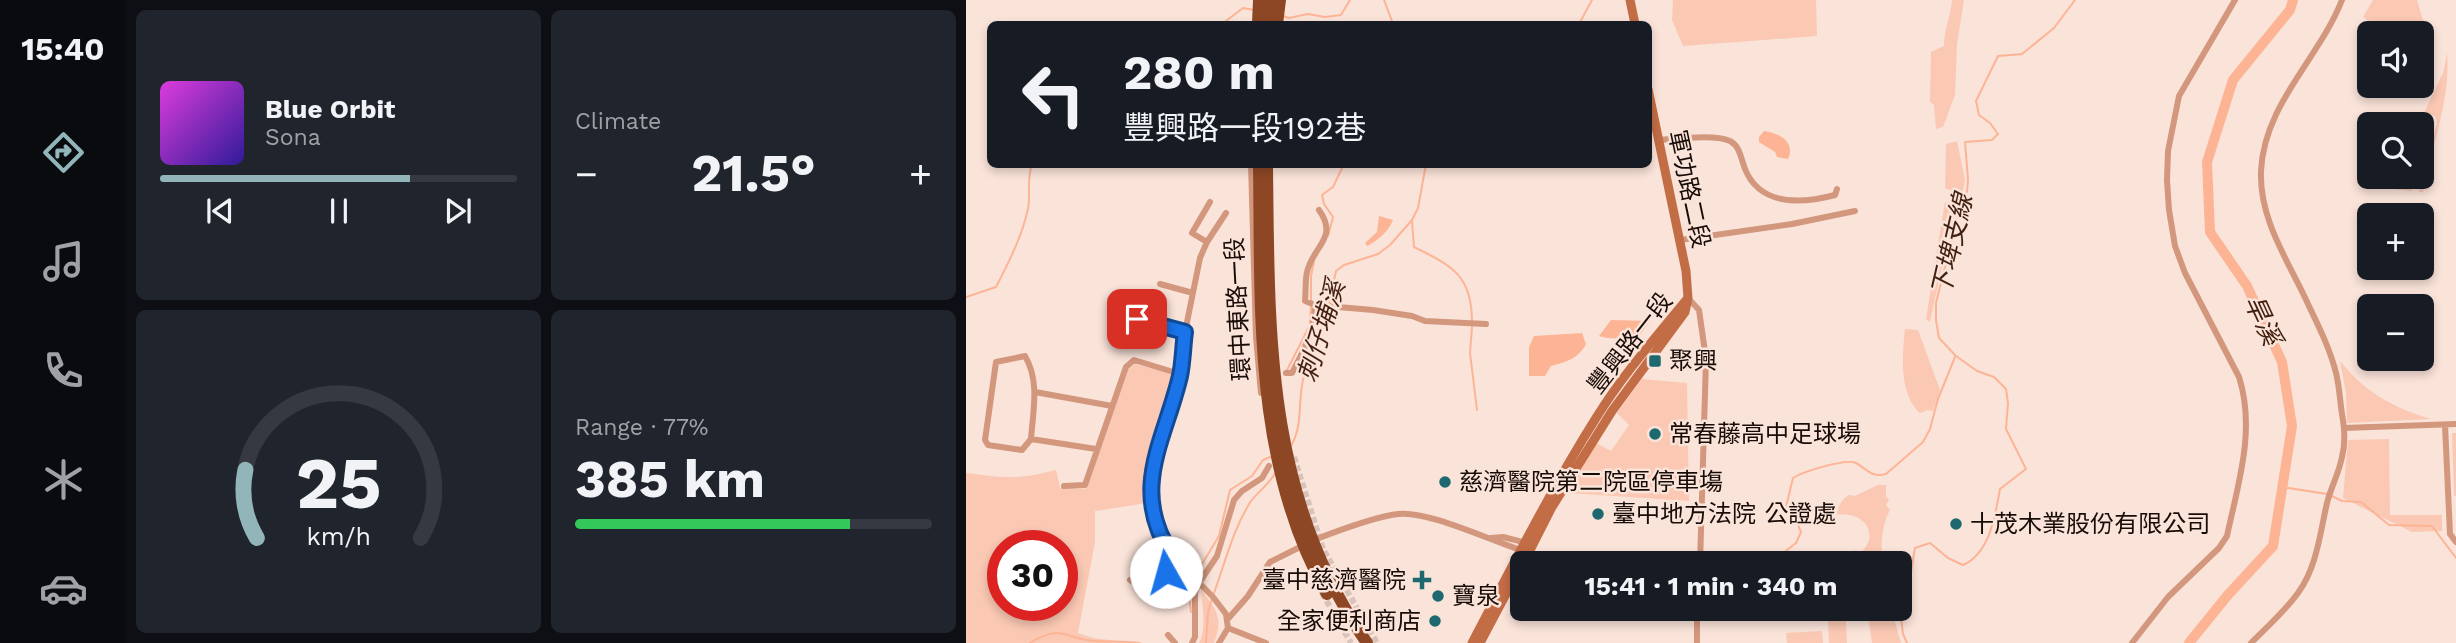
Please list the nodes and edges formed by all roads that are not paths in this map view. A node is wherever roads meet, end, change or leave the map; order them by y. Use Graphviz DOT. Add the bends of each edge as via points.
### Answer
graph roads {
  1 [pos="1256,0"];
  2 [pos="1270,0"];
  3 [pos="1278,0"];
  4 [pos="1630,0"];
  5 [pos="2235,0"];
  6 [pos="2342,0"];
  7 [pos="1255,21"];
  8 [pos="1273,21"];
  9 [pos="1274,21"];
  10 [pos="1634,21"];
  11 [pos="1652,108"];
  12 [pos="1659,140"];
  13 [pos="1251,168"];
  14 [pos="1258,168"];
  15 [pos="1270,168"];
  16 [pos="1270,168"];
  17 [pos="1837,189"];
  18 [pos="1210,202"];
  19 [pos="1319,210"];
  20 [pos="1855,211"];
  21 [pos="1226,213"];
  22 [pos="1680,240"];
  23 [pos="1207,242"];
  24 [pos="1160,284"];
  25 [pos="1192,293"];
  26 [pos="1688,298"];
  27 [pos="1315,306"];
  28 [pos="1137,319"];
  29 [pos="1486,324"];
  30 [pos="1185,332"];
  31 [pos="1286,373"];
  32 [pos="1180,374"];
  33 [pos="1035,392"];
  34 [pos="1112,406"];
  35 [pos="1284,421"];
  36 [pos="2456,424"];
  37 [pos="2445,425"];
  38 [pos="2344,428"];
  39 [pos="1031,439"];
  40 [pos="1096,449"];
  41 [pos="1270,450"];
  42 [pos="1269,466"];
  43 [pos="1064,486"];
  44 [pos="2453,534"];
  45 [pos="2456,542"];
  46 [pos="1527,547"];
  47 [pos="1526,551"];
  48 [pos="1700,551"];
  49 [pos="1171,554"];
  50 [pos="1130,580"];
  51 [pos="1199,583"];
  52 [pos="1510,588"];
  53 [pos="1698,621"];
  54 [pos="1227,624"];
  55 [pos="1168,635"];
  56 [pos="1175,643"];
  57 [pos="1192,643"];
  58 [pos="1219,643"];
  59 [pos="1266,643"];
  60 [pos="1357,643"];
  61 [pos="1367,643"];
  62 [pos="1472,643"];
  63 [pos="1480,643"];
  64 [pos="1697,643"];
  65 [pos="2132,643"];
  66 [pos="2251,643"];
  1 -- 7 [label="highway"];
  2 -- 8 [label="highway"];
  3 -- 9 [label="highway"];
  4 -- 10 [label="street"];
  5 -- 65 [label="street" via="2179,96 2167,180 2175,246 2245,395 2246,442 2227,537 2168,597"];
  6 -- 38 [label="street" via="2283,99 2264,149 2261,171 2277,242 2336,371"];
  11 -- 12 [label="street, 軍功路二段"];
  12 -- 17 [label="street" via="1732,142 1751,183 1779,198 1793,201 1835,195"];
  12 -- 22 [label="street, 軍功路二段"];
  13 -- 41 [label="street, 環中東路一段" via="1259,384"];
  14 -- 60 [label="highway, bridge" via="1261,345 1276,455 1309,556"];
  15 -- 35 [label="street, 環中東路一段" via="1274,332"];
  16 -- 61 [label="highway, bridge" via="1270,337 1286,454 1317,552"];
  18 -- 23 [label="street" via="1192,233"];
  19 -- 27 [label="street" via="1328,227 1307,273 1305,300"];
  20 -- 22 [label="street"];
  21 -- 23 [label="street"];
  22 -- 26 [label="street, 軍功路二段"];
  23 -- 25 [label="street"];
  24 -- 25 [label="street"];
  25 -- 30 [label="street"];
  26 -- 46 [label="street, 豐興路一段" via="1597,416 1545,503"];
  26 -- 48 [label="street" via="1699,310 1706,359"];
  27 -- 29 [label="street"];
  27 -- 31 [label="street" via="1307,344 1292,373"];
  28 -- 30 [label="street"];
  30 -- 32 [label="street"];
  32 -- 34 [label="street" via="1134,360 1126,367"];
  32 -- 49 [label="street" via="1152,467 1152,504"];
  33 -- 34 [label="street"];
  33 -- 39 [label="street"];
  33 -- 39 [label="street" via="1032,367 1025,356 996,362 985,440 988,445 1022,450"];
  34 -- 40 [label="street"];
  36 -- 37 [label="street"];
  37 -- 38 [label="street"];
  37 -- 44 [label="street"];
  38 -- 66 [label="street" via="2342,458 2314,561 2291,602"];
  39 -- 40 [label="street"];
  40 -- 43 [label="street" via="1085,485"];
  42 -- 51 [label="street" via="1262,478 1234,500 1217,556"];
  44 -- 45 [label="street"];
  46 -- 47 [label="street, 豐興路一段"];
  46 -- 54 [label="street" via="1421,516 1398,514 1282,554 1270,562"];
  46 -- 62 [label="street, 豐興路一段"];
  49 -- 50 [label="street" via="1158,594"];
  49 -- 51 [label="street"];
  51 -- 54 [label="street" via="1226,614"];
  51 -- 57 [label="street"];
  52 -- 63 [label="street, 豐興路一段"];
  53 -- 64 [label="street"];
  54 -- 58 [label="street"];
  54 -- 59 [label="street"];
  55 -- 56 [label="street"];
}
